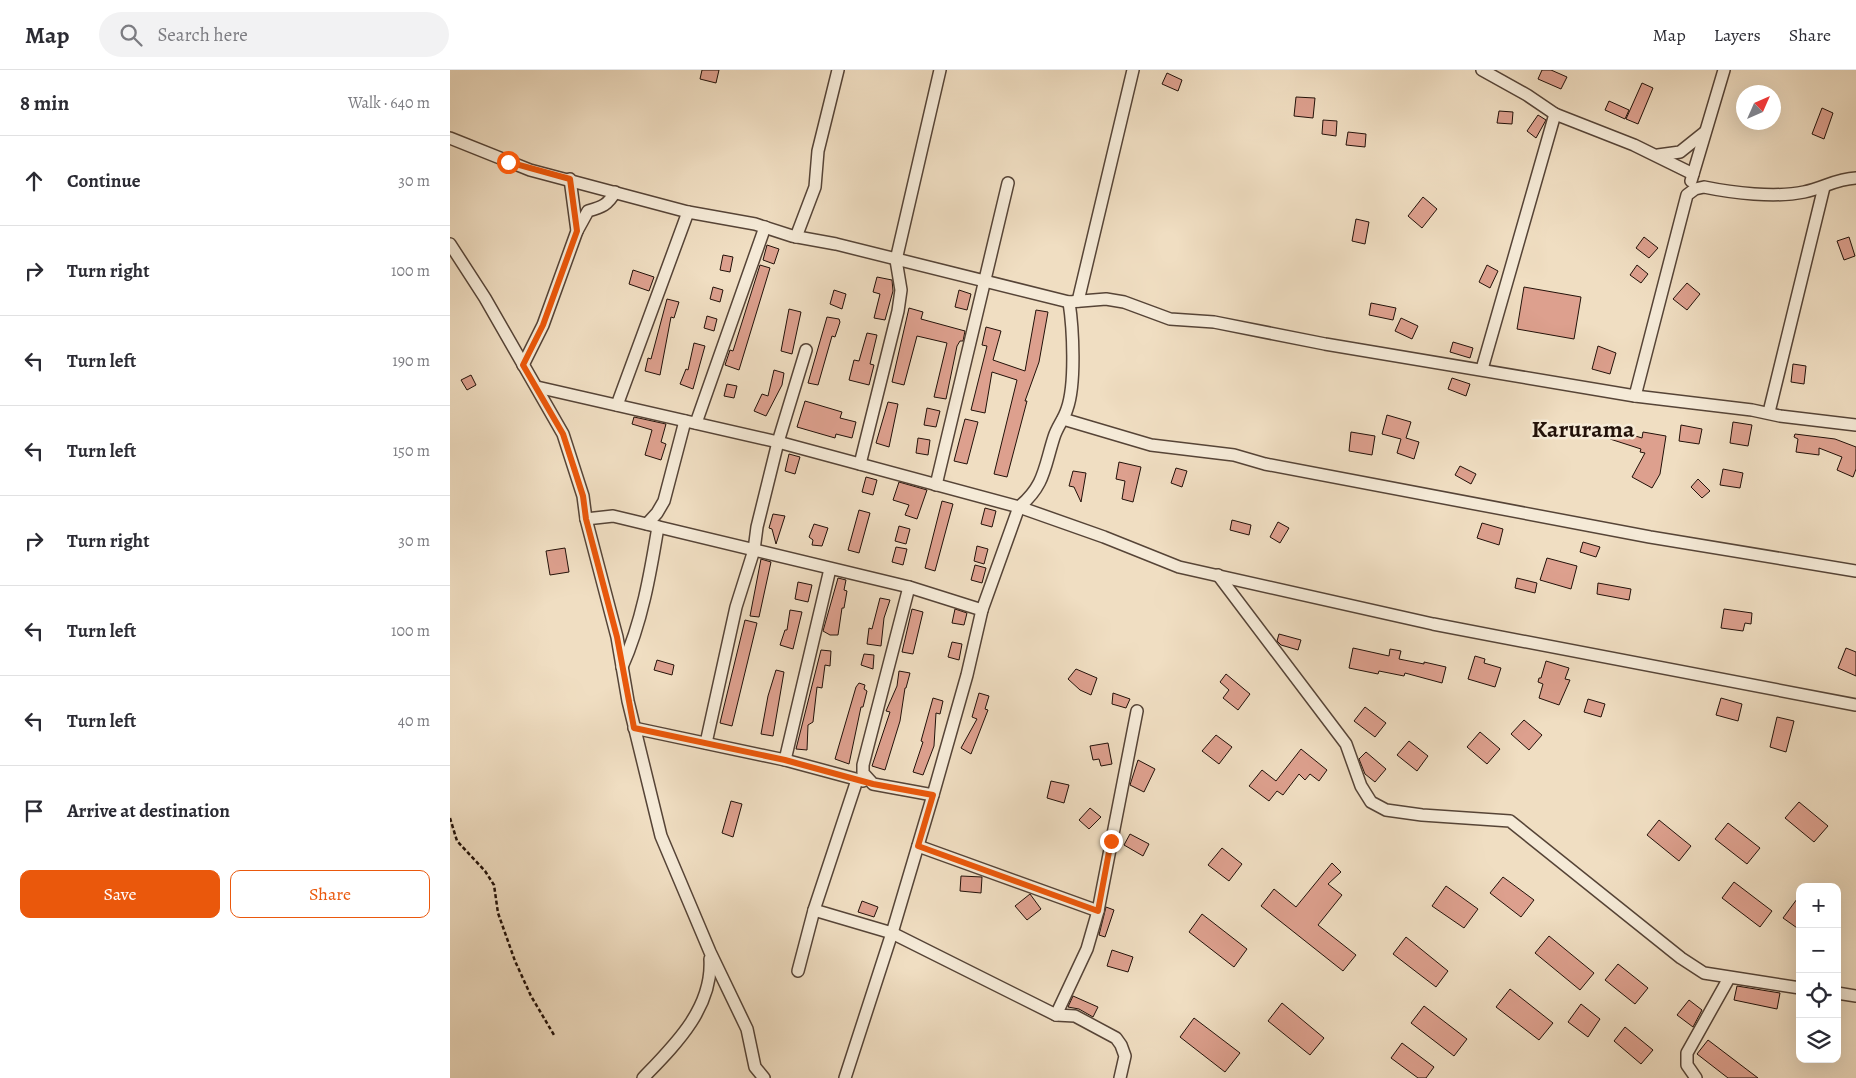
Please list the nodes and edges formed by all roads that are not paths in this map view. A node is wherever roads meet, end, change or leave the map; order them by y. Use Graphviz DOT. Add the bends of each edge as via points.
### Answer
graph roads {
  1 [pos="838,70"];
  2 [pos="940,70"];
  3 [pos="1133,70"];
  4 [pos="1482,70"];
  5 [pos="1724,70"];
  6 [pos="1555,114"];
  7 [pos="1706,131"];
  8 [pos="450,138"];
  9 [pos="1657,155"];
  10 [pos="1693,174"];
  11 [pos="1856,178"];
  12 [pos="570,179"];
  13 [pos="1008,183"];
  14 [pos="1824,187"];
  15 [pos="615,192"];
  16 [pos="1687,195"];
  17 [pos="688,212"];
  18 [pos="765,227"];
  19 [pos="577,231"];
  20 [pos="796,237"];
  21 [pos="450,244"];
  22 [pos="896,260"];
  23 [pos="984,282"];
  24 [pos="1074,301"];
  25 [pos="806,350"];
  26 [pos="523,365"];
  27 [pos="1482,369"];
  28 [pos="537,387"];
  29 [pos="1635,396"];
  30 [pos="617,405"];
  31 [pos="1769,412"];
  32 [pos="1063,419"];
  33 [pos="690,422"];
  34 [pos="1856,425"];
  35 [pos="778,442"];
  36 [pos="860,464"];
  37 [pos="936,485"];
  38 [pos="1019,508"];
  39 [pos="586,519"];
  40 [pos="652,525"];
  41 [pos="754,550"];
  42 [pos="830,569"];
  43 [pos="1856,571"];
  44 [pos="1218,575"];
  45 [pos="909,587"];
  46 [pos="982,610"];
  47 [pos="622,667"];
  48 [pos="1856,705"];
  49 [pos="1137,711"];
  50 [pos="634,728"];
  51 [pos="706,743"];
  52 [pos="785,760"];
  53 [pos="857,780"];
  54 [pos="873,784"];
  55 [pos="933,795"];
  56 [pos="918,846"];
  57 [pos="814,910"];
  58 [pos="1098,911"];
  59 [pos="892,933"];
  60 [pos="710,952"];
  61 [pos="798,971"];
  62 [pos="1729,978"];
  63 [pos="1796,987"];
  64 [pos="1841,994"];
  65 [pos="1856,996"];
  66 [pos="1056,1016"];
  67 [pos="643,1078"];
  68 [pos="764,1078"];
  69 [pos="845,1078"];
  70 [pos="1120,1078"];
  71 [pos="1696,1078"];
  1 -- 20 [label="street" via="818,151 815,187"];
  2 -- 22 [label="street"];
  3 -- 24 [label="street"];
  4 -- 6 [label="street"];
  5 -- 7 [label="street"];
  6 -- 9 [label="street"];
  6 -- 27 [label="street"];
  7 -- 9 [label="street" via="1680,152"];
  7 -- 10 [label="street"];
  8 -- 12 [label="street" via="530,170"];
  9 -- 10 [label="street"];
  10 -- 16 [label="street"];
  11 -- 14 [label="street" via="1836,180"];
  12 -- 15 [label="street"];
  12 -- 19 [label="street"];
  13 -- 23 [label="street"];
  14 -- 16 [label="street" via="1790,195 1704,187"];
  14 -- 31 [label="street"];
  15 -- 17 [label="street"];
  15 -- 19 [label="street" via="604,206 588,211"];
  16 -- 29 [label="street"];
  17 -- 18 [label="street"];
  17 -- 30 [label="street"];
  18 -- 20 [label="street"];
  18 -- 33 [label="street"];
  19 -- 26 [label="street" via="543,325"];
  20 -- 22 [label="street"];
  21 -- 26 [label="street"];
  22 -- 23 [label="street"];
  22 -- 36 [label="street" via="901,290 898,311"];
  23 -- 24 [label="street"];
  23 -- 37 [label="street"];
  24 -- 27 [label="street" via="1106,299 1124,302 1170,319 1214,322"];
  24 -- 32 [label="street" via="1072,368 1068,409"];
  25 -- 35 [label="street"];
  26 -- 28 [label="street"];
  27 -- 29 [label="street"];
  28 -- 30 [label="street"];
  28 -- 39 [label="street" via="563,434 583,496"];
  29 -- 31 [label="street"];
  30 -- 33 [label="street"];
  31 -- 34 [label="street"];
  32 -- 38 [label="street" via="1054,436 1041,483"];
  32 -- 43 [label="street" via="1151,445 1234,455 1293,470 1650,537"];
  33 -- 35 [label="street"];
  33 -- 40 [label="street" via="664,501"];
  35 -- 36 [label="street"];
  35 -- 41 [label="street"];
  36 -- 37 [label="street"];
  37 -- 38 [label="street"];
  38 -- 44 [label="street" via="1179,567"];
  38 -- 46 [label="street"];
  39 -- 40 [label="street" via="613,516"];
  39 -- 47 [label="street"];
  40 -- 41 [label="street"];
  40 -- 47 [label="street" via="644,605 635,638"];
  41 -- 42 [label="street"];
  41 -- 51 [label="street" via="736,607"];
  42 -- 45 [label="street"];
  42 -- 52 [label="street"];
  44 -- 48 [label="street" via="1433,624"];
  44 -- 62 [label="street" via="1346,744 1361,786 1371,802 1386,810 1422,816 1510,821 1681,958 1704,973"];
  45 -- 46 [label="street"];
  45 -- 54 [label="street" via="862,765 863,773"];
  46 -- 55 [label="street"];
  47 -- 50 [label="street"];
  49 -- 58 [label="street"];
  50 -- 51 [label="street"];
  50 -- 60 [label="street" via="661,836"];
  51 -- 52 [label="street"];
  52 -- 53 [label="street"];
  53 -- 54 [label="street"];
  53 -- 57 [label="street"];
  54 -- 55 [label="street"];
  55 -- 56 [label="street"];
  56 -- 58 [label="street"];
  56 -- 59 [label="street"];
  57 -- 59 [label="street"];
  57 -- 61 [label="street"];
  58 -- 66 [label="street" via="1087,949"];
  59 -- 66 [label="street"];
  59 -- 69 [label="street"];
  60 -- 67 [label="street" via="711,975 692,1021"];
  60 -- 68 [label="street" via="746,1029 755,1067"];
  62 -- 63 [label="street"];
  62 -- 71 [label="street" via="1687,1053 1687,1065"];
  64 -- 65 [label="street"];
  66 -- 70 [label="street" via="1074,1016 1116,1038 1124,1056"];
}
